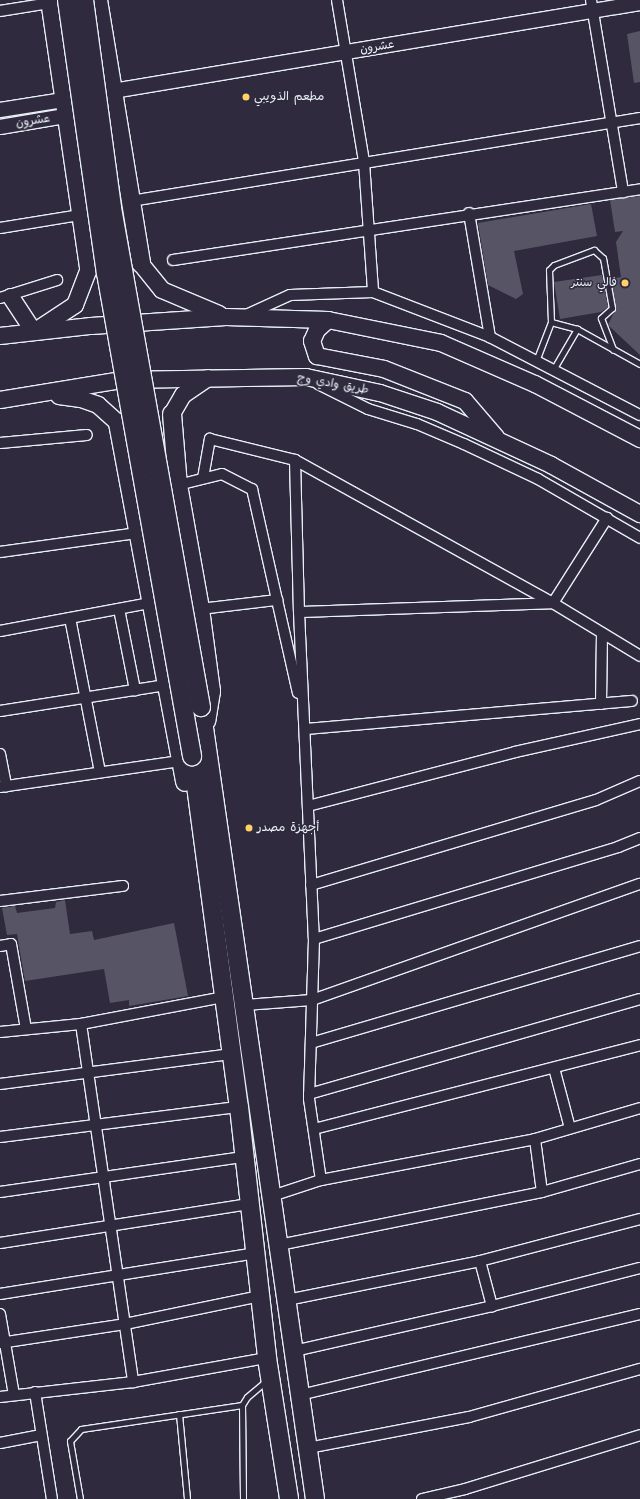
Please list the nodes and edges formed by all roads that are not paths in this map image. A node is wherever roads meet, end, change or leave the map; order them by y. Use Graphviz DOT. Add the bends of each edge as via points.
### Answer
graph roads {
  1 [pos="84,0"];
  2 [pos="98,0"];
  3 [pos="337,0"];
  4 [pos="56,1"];
  5 [pos="640,3"];
  6 [pos="592,5"];
  7 [pos="0,11"];
  8 [pos="346,52"];
  9 [pos="113,91"];
  10 [pos="64,108"];
  11 [pos="0,110"];
  12 [pos="640,118"];
  13 [pos="611,123"];
  14 [pos="0,126"];
  15 [pos="364,162"];
  16 [pos="640,189"];
  17 [pos="623,192"];
  18 [pos="131,201"];
  19 [pos="469,213"];
  20 [pos="79,215"];
  21 [pos="0,228"];
  22 [pos="370,230"];
  23 [pos="173,260"];
  24 [pos="140,264"];
  25 [pos="89,268"];
  26 [pos="57,280"];
  27 [pos="374,292"];
  28 [pos="5,298"];
  29 [pos="244,316"];
  30 [pos="226,317"];
  31 [pos="328,320"];
  32 [pos="551,322"];
  33 [pos="577,329"];
  34 [pos="34,332"];
  35 [pos="0,336"];
  36 [pos="490,337"];
  37 [pos="613,350"];
  38 [pos="536,361"];
  39 [pos="640,364"];
  40 [pos="553,370"];
  41 [pos="306,377"];
  42 [pos="208,378"];
  43 [pos="39,394"];
  44 [pos="0,400"];
  45 [pos="172,414"];
  46 [pos="640,415"];
  47 [pos="118,423"];
  48 [pos="87,435"];
  49 [pos="640,439"];
  50 [pos="501,442"];
  51 [pos="0,443"];
  52 [pos="295,460"];
  53 [pos="203,478"];
  54 [pos="178,485"];
  55 [pos="640,514"];
  56 [pos="607,518"];
  57 [pos="137,533"];
  58 [pos="640,538"];
  59 [pos="0,552"];
  60 [pos="277,600"];
  61 [pos="150,603"];
  62 [pos="553,603"];
  63 [pos="120,609"];
  64 [pos="200,609"];
  65 [pos="299,612"];
  66 [pos="70,618"];
  67 [pos="0,631"];
  68 [pos="602,633"];
  69 [pos="640,656"];
  70 [pos="166,685"];
  71 [pos="135,690"];
  72 [pos="87,698"];
  73 [pos="632,701"];
  74 [pos="601,704"];
  75 [pos="0,711"];
  76 [pos="640,724"];
  77 [pos="305,725"];
  78 [pos="205,730"];
  79 [pos="0,754"];
  80 [pos="186,758"];
  81 [pos="100,772"];
  82 [pos="640,781"];
  83 [pos="3,786"];
  84 [pos="308,806"];
  85 [pos="640,838"];
  86 [pos="640,884"];
  87 [pos="312,885"];
  88 [pos="123,886"];
  89 [pos="0,901"];
  90 [pos="314,938"];
  91 [pos="0,946"];
  92 [pos="640,946"];
  93 [pos="224,997"];
  94 [pos="640,999"];
  95 [pos="312,1000"];
  96 [pos="244,1005"];
  97 [pos="81,1024"];
  98 [pos="26,1029"];
  99 [pos="0,1032"];
  100 [pos="311,1044"];
  101 [pos="640,1045"];
  102 [pos="232,1054"];
  103 [pos="554,1068"];
  104 [pos="88,1073"];
  105 [pos="0,1084"];
  106 [pos="310,1094"];
  107 [pos="240,1107"];
  108 [pos="640,1108"];
  109 [pos="95,1126"];
  110 [pos="570,1128"];
  111 [pos="314,1129"];
  112 [pos="0,1137"];
  113 [pos="535,1139"];
  114 [pos="244,1158"];
  115 [pos="640,1164"];
  116 [pos="103,1178"];
  117 [pos="321,1180"];
  118 [pos="0,1192"];
  119 [pos="542,1192"];
  120 [pos="272,1196"];
  121 [pos="249,1204"];
  122 [pos="640,1219"];
  123 [pos="110,1226"];
  124 [pos="0,1243"];
  125 [pos="279,1245"];
  126 [pos="255,1253"];
  127 [pos="480,1261"];
  128 [pos="640,1268"];
  129 [pos="118,1276"];
  130 [pos="0,1294"];
  131 [pos="260,1296"];
  132 [pos="287,1300"];
  133 [pos="492,1306"];
  134 [pos="0,1314"];
  135 [pos="640,1314"];
  136 [pos="125,1324"];
  137 [pos="2,1343"];
  138 [pos="294,1351"];
  139 [pos="267,1358"];
  140 [pos="640,1369"];
  141 [pos="270,1377"];
  142 [pos="133,1382"];
  143 [pos="35,1392"];
  144 [pos="14,1395"];
  145 [pos="300,1395"];
  146 [pos="0,1397"];
  147 [pos="242,1404"];
  148 [pos="179,1414"];
  149 [pos="41,1435"];
  150 [pos="640,1435"];
  151 [pos="0,1443"];
  152 [pos="308,1448"];
  153 [pos="315,1494"];
  154 [pos="52,1499"];
  155 [pos="80,1499"];
  156 [pos="187,1499"];
  157 [pos="243,1499"];
  158 [pos="289,1499"];
  159 [pos="422,1499"];
  1 -- 78 [label="highway, bridge" via="114,224"];
  2 -- 9 [label="highway"];
  3 -- 8 [label="street"];
  4 -- 7 [label="street"];
  4 -- 10 [label="highway"];
  4 -- 80 [label="highway, bridge" via="106,273"];
  5 -- 6 [label="street, عشرون"];
  6 -- 8 [label="street, عشرون"];
  6 -- 13 [label="street"];
  8 -- 9 [label="street, عشرون"];
  8 -- 15 [label="street"];
  9 -- 18 [label="highway"];
  10 -- 11 [label="street, عشرون"];
  10 -- 14 [label="street, عشرون"];
  10 -- 20 [label="highway"];
  12 -- 13 [label="street"];
  13 -- 15 [label="street"];
  13 -- 17 [label="street"];
  15 -- 18 [label="street"];
  15 -- 22 [label="street"];
  16 -- 17 [label="street"];
  17 -- 19 [label="street"];
  18 -- 24 [label="highway"];
  19 -- 22 [label="street"];
  19 -- 36 [label="street"];
  20 -- 21 [label="street"];
  20 -- 25 [label="highway"];
  22 -- 23 [label="street"];
  22 -- 27 [label="street"];
  24 -- 30 [label="main road" via="162,290"];
  25 -- 34 [label="main road" via="75,306"];
  26 -- 28 [label="street"];
  27 -- 29 [label="street" via="290,295"];
  27 -- 36 [label="street"];
  28 -- 34 [label="main road"];
  29 -- 30 [label="main road"];
  29 -- 31 [label="main road"];
  30 -- 34 [label="main road"];
  31 -- 49 [label="main road" via="441,343 535,384"];
  31 -- 50 [label="main road" via="317,330 312,341 317,356 384,369 464,400"];
  32 -- 33 [label="lane"];
  32 -- 37 [label="lane" via="549,270 554,264 594,250 603,258 610,293 612,308 601,318"];
  32 -- 38 [label="lane"];
  33 -- 37 [label="lane"];
  33 -- 40 [label="lane"];
  34 -- 35 [label="main road"];
  36 -- 38 [label="street"];
  37 -- 39 [label="lane"];
  38 -- 40 [label="street"];
  40 -- 46 [label="street"];
  41 -- 42 [label="main road, طريق وادي وج"];
  41 -- 50 [label="main road, طريق وادي وج" via="380,393 429,409"];
  41 -- 56 [label="street" via="368,409 417,424 464,444 538,479"];
  42 -- 43 [label="main road, طريق وادي وج" via="122,380"];
  42 -- 45 [label="main road" via="183,395"];
  43 -- 44 [label="main road, طريق وادي وج"];
  43 -- 47 [label="main road" via="80,399 98,405"];
  45 -- 54 [label="highway"];
  47 -- 57 [label="highway"];
  48 -- 51 [label="street"];
  50 -- 55 [label="main road, طريق وادي وج" via="551,465"];
  52 -- 53 [label="street" via="210,439"];
  52 -- 62 [label="street"];
  52 -- 65 [label="street"];
  53 -- 54 [label="street"];
  53 -- 60 [label="street" via="222,474 252,488"];
  54 -- 64 [label="highway"];
  56 -- 58 [label="street"];
  56 -- 62 [label="street"];
  57 -- 59 [label="street"];
  57 -- 61 [label="highway"];
  60 -- 64 [label="street"];
  60 -- 77 [label="street"];
  61 -- 63 [label="street"];
  61 -- 70 [label="highway"];
  62 -- 65 [label="street"];
  62 -- 68 [label="street"];
  63 -- 66 [label="street"];
  63 -- 71 [label="street"];
  64 -- 78 [label="highway" via="211,691"];
  65 -- 77 [label="street"];
  66 -- 67 [label="street"];
  66 -- 72 [label="street"];
  68 -- 69 [label="street"];
  68 -- 74 [label="street"];
  70 -- 71 [label="street"];
  70 -- 80 [label="highway"];
  71 -- 72 [label="street"];
  72 -- 75 [label="street"];
  72 -- 81 [label="street"];
  73 -- 74 [label="street"];
  74 -- 77 [label="street"];
  76 -- 84 [label="street" via="514,752"];
  77 -- 84 [label="street"];
  78 -- 96 [label="highway"];
  79 -- 83 [label="street"];
  80 -- 81 [label="street"];
  80 -- 93 [label="highway"];
  81 -- 83 [label="street"];
  82 -- 87 [label="street" via="596,800"];
  84 -- 87 [label="street"];
  85 -- 90 [label="street" via="618,847"];
  86 -- 95 [label="street"];
  87 -- 90 [label="street"];
  88 -- 89 [label="street"];
  90 -- 95 [label="street"];
  91 -- 98 [label="street" via="10,944"];
  92 -- 100 [label="street"];
  93 -- 97 [label="street"];
  93 -- 102 [label="highway"];
  94 -- 106 [label="street"];
  95 -- 96 [label="street"];
  95 -- 100 [label="street"];
  96 -- 120 [label="highway"];
  97 -- 98 [label="street"];
  97 -- 104 [label="street"];
  98 -- 99 [label="street"];
  100 -- 106 [label="street"];
  101 -- 103 [label="street"];
  102 -- 104 [label="street"];
  102 -- 107 [label="highway"];
  103 -- 110 [label="street"];
  103 -- 111 [label="street"];
  104 -- 105 [label="street"];
  104 -- 109 [label="street"];
  106 -- 111 [label="street"];
  107 -- 109 [label="street"];
  107 -- 114 [label="highway"];
  108 -- 110 [label="street"];
  109 -- 112 [label="street"];
  109 -- 116 [label="street"];
  110 -- 113 [label="street"];
  111 -- 117 [label="street"];
  113 -- 117 [label="street"];
  113 -- 119 [label="street"];
  114 -- 116 [label="street"];
  114 -- 121 [label="highway"];
  115 -- 119 [label="street"];
  116 -- 118 [label="street"];
  116 -- 123 [label="street"];
  117 -- 120 [label="street"];
  119 -- 125 [label="street"];
  120 -- 125 [label="highway"];
  121 -- 123 [label="street"];
  121 -- 126 [label="highway"];
  122 -- 127 [label="street"];
  123 -- 124 [label="street"];
  123 -- 129 [label="street"];
  125 -- 132 [label="highway"];
  126 -- 129 [label="street"];
  126 -- 131 [label="highway"];
  127 -- 132 [label="street"];
  127 -- 133 [label="street"];
  128 -- 133 [label="street"];
  129 -- 130 [label="street"];
  129 -- 136 [label="street"];
  131 -- 136 [label="street"];
  131 -- 139 [label="highway"];
  132 -- 138 [label="highway"];
  133 -- 138 [label="street"];
  134 -- 137 [label="street"];
  135 -- 145 [label="street"];
  136 -- 137 [label="street"];
  136 -- 142 [label="street"];
  137 -- 144 [label="street"];
  138 -- 145 [label="highway"];
  139 -- 141 [label="highway"];
  139 -- 142 [label="street"];
  140 -- 152 [label="street" via="469,1418"];
  141 -- 147 [label="lane"];
  141 -- 158 [label="highway"];
  142 -- 143 [label="street"];
  143 -- 144 [label="street"];
  143 -- 149 [label="street"];
  144 -- 146 [label="street"];
  145 -- 152 [label="highway"];
  147 -- 148 [label="lane"];
  147 -- 157 [label="lane"];
  148 -- 155 [label="lane" via="81,1429 74,1434 70,1441"];
  148 -- 156 [label="lane"];
  149 -- 151 [label="street"];
  149 -- 154 [label="street"];
  150 -- 159 [label="street" via="465,1489"];
  152 -- 153 [label="highway"];
}
